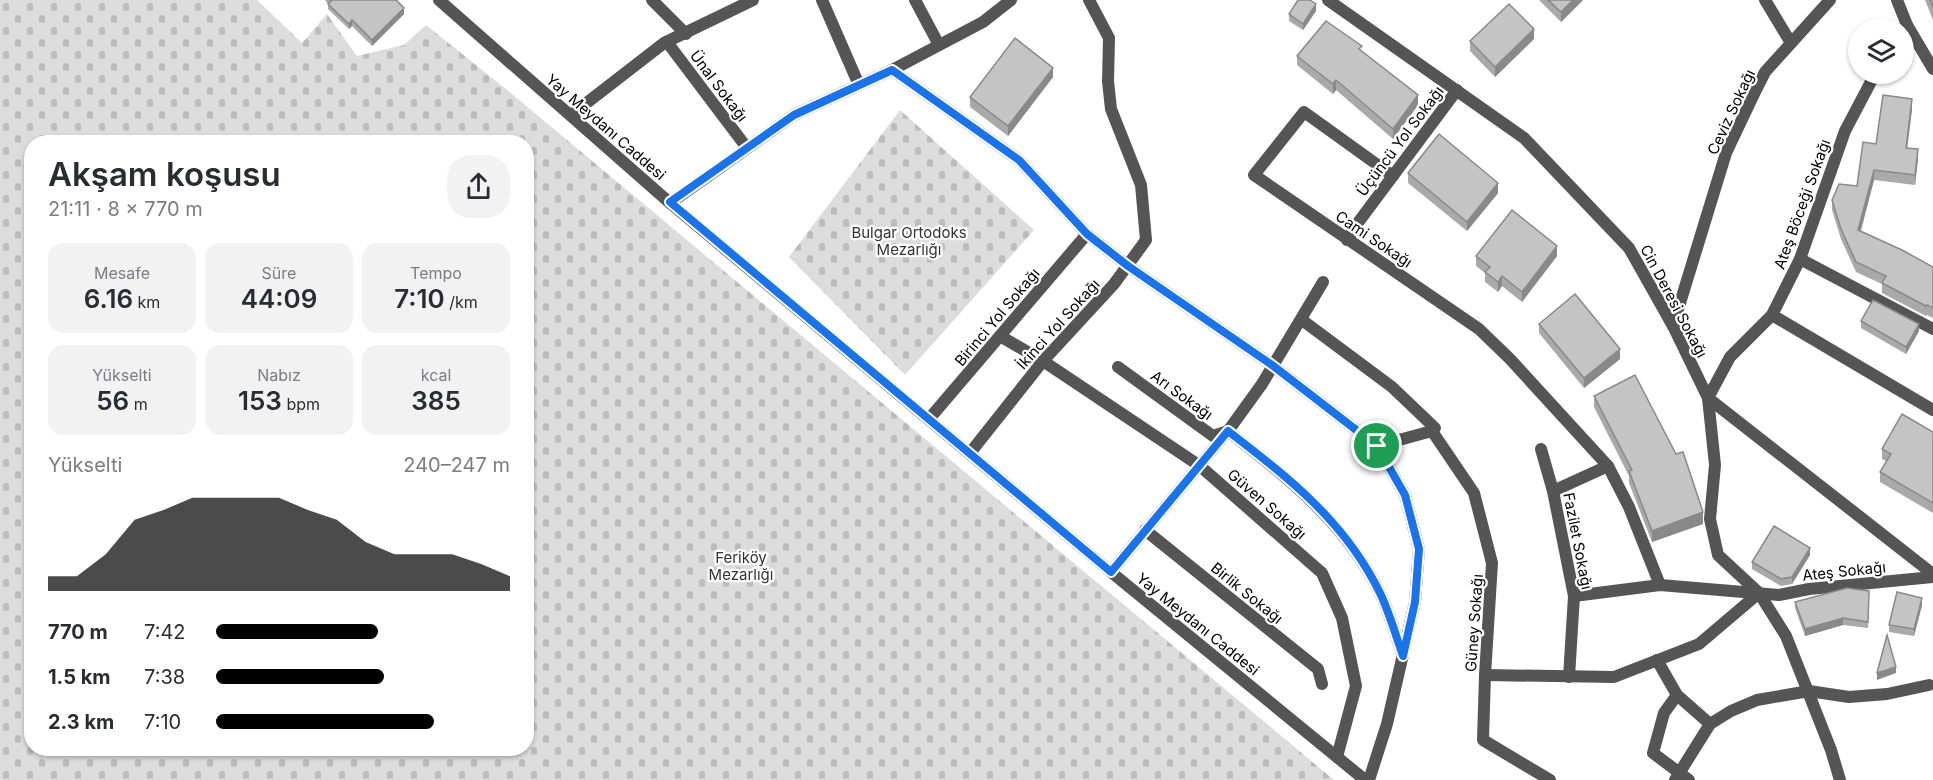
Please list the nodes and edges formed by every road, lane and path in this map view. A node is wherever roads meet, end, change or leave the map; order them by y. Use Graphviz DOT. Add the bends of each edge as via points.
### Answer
graph roads {
  1 [pos="439,0"];
  2 [pos="652,0"];
  3 [pos="753,0"];
  4 [pos="822,0"];
  5 [pos="915,0"];
  6 [pos="1089,0"];
  7 [pos="1329,0"];
  8 [pos="1765,0"];
  9 [pos="1830,0"];
  10 [pos="1897,0"];
  11 [pos="1009,1"];
  12 [pos="1902,18"];
  13 [pos="686,34"];
  14 [pos="1914,40"];
  15 [pos="667,42"];
  16 [pos="1791,43"];
  17 [pos="939,45"];
  18 [pos="1933,69"];
  19 [pos="892,70"];
  20 [pos="1870,84"];
  21 [pos="859,85"];
  22 [pos="1457,90"];
  23 [pos="571,115"];
  24 [pos="747,148"];
  25 [pos="1393,176"];
  26 [pos="670,202"];
  27 [pos="1087,234"];
  28 [pos="1347,240"];
  29 [pos="1800,259"];
  30 [pos="1128,266"];
  31 [pos="1323,282"];
  32 [pos="1772,315"];
  33 [pos="1302,320"];
  34 [pos="1673,326"];
  35 [pos="1933,328"];
  36 [pos="1000,336"];
  37 [pos="1042,361"];
  38 [pos="1272,365"];
  39 [pos="1118,367"];
  40 [pos="1708,398"];
  41 [pos="1933,410"];
  42 [pos="929,419"];
  43 [pos="1435,428"];
  44 [pos="1228,431"];
  45 [pos="1377,446"];
  46 [pos="1541,448"];
  47 [pos="970,453"];
  48 [pos="1200,466"];
  49 [pos="1608,466"];
  50 [pos="1553,491"];
  51 [pos="1145,531"];
  52 [pos="1111,572"];
  53 [pos="1933,575"];
  54 [pos="1660,585"];
  55 [pos="1759,593"];
  56 [pos="1574,596"];
  57 [pos="1403,656"];
  58 [pos="1657,660"];
  59 [pos="1485,675"];
  60 [pos="1569,677"];
  61 [pos="1322,684"];
  62 [pos="1929,685"];
  63 [pos="1809,691"];
  64 [pos="1677,695"];
  65 [pos="1710,724"];
  66 [pos="1337,757"];
  67 [pos="1682,777"];
  68 [pos="1367,780"];
  69 [pos="1550,780"];
  70 [pos="1840,780"];
  1 -- 23 [label="street, Yay Meydanı Caddesi"];
  2 -- 13 [label="street"];
  3 -- 13 [label="street"];
  4 -- 21 [label="street"];
  5 -- 17 [label="street"];
  6 -- 30 [label="street, İkinci Yol Sokağı" via="1108,38 1112,109 1141,185 1146,240"];
  7 -- 22 [label="street, Cin Deresi Sokağı"];
  8 -- 16 [label="street"];
  9 -- 16 [label="street, Ceviz Sokağı"];
  10 -- 12 [label="street"];
  11 -- 17 [label="street" via="983,22"];
  13 -- 15 [label="street"];
  14 -- 18 [label="street"];
  15 -- 23 [label="street"];
  15 -- 24 [label="street, Ünal Sokağı"];
  16 -- 34 [label="street, Ceviz Sokağı" via="1765,72 1726,153"];
  17 -- 19 [label="street"];
  19 -- 21 [label="street"];
  19 -- 27 [label="street" via="1019,160"];
  20 -- 29 [label="street, Ateş Böceği Sokağı" via="1845,131"];
  21 -- 24 [label="street" via="794,115"];
  22 -- 25 [label="street, Üçüncü Yol Sokağı"];
  22 -- 34 [label="street, Cin Deresi Sokağı" via="1524,138 1629,248"];
  23 -- 26 [label="street, Yay Meydanı Caddesi"];
  24 -- 26 [label="street"];
  25 -- 28 [label="street, Üçüncü Yol Sokağı"];
  25 -- 28 [label="street, Cami Sokağı" via="1304,112 1254,175"];
  26 -- 42 [label="street, Yay Meydanı Caddesi"];
  27 -- 30 [label="street"];
  27 -- 36 [label="street, Birinci Yol Sokağı"];
  28 -- 49 [label="street, Cami Sokağı" via="1479,330"];
  29 -- 32 [label="street, Ateş Böceği Sokağı"];
  29 -- 35 [label="street"];
  30 -- 37 [label="street, İkinci Yol Sokağı"];
  30 -- 38 [label="street"];
  31 -- 33 [label="street"];
  32 -- 40 [label="street, Ateş Böceği Sokağı" via="1730,357"];
  32 -- 41 [label="street"];
  33 -- 38 [label="street"];
  33 -- 43 [label="street" via="1392,387"];
  34 -- 40 [label="street, Cin Deresi Sokağı"];
  36 -- 37 [label="street, Güven Sokağı"];
  36 -- 42 [label="street, Birinci Yol Sokağı"];
  37 -- 47 [label="street, İkinci Yol Sokağı"];
  37 -- 48 [label="street, Güven Sokağı"];
  38 -- 44 [label="street"];
  38 -- 45 [label="street"];
  39 -- 44 [label="street, Arı Sokağı" via="1213,436"];
  40 -- 53 [label="street, Cin Deresi Sokağı"];
  40 -- 55 [label="street" via="1715,465 1710,519 1718,555"];
  42 -- 47 [label="street, Yay Meydanı Caddesi"];
  44 -- 48 [label="street"];
  44 -- 57 [label="street, Arı Sokağı" via="1280,471 1349,540 1381,596"];
  45 -- 57 [label="street" via="1405,495 1419,549 1415,602"];
  45 -- 59 [label="street, Güney Sokağı" via="1432,431 1474,493 1492,562"];
  46 -- 50 [label="street, Fazilet Sokağı"];
  47 -- 52 [label="street, Yay Meydanı Caddesi"];
  48 -- 51 [label="street"];
  48 -- 66 [label="street, Güven Sokağı" via="1322,573 1342,618 1356,686"];
  49 -- 50 [label="street"];
  49 -- 54 [label="street, Cami Sokağı"];
  50 -- 56 [label="street, Fazilet Sokağı"];
  51 -- 52 [label="street"];
  51 -- 61 [label="street, Birlik Sokağı" via="1318,669"];
  52 -- 66 [label="street, Yay Meydanı Caddesi"];
  53 -- 55 [label="street, Ateş Sokağı" via="1779,595"];
  54 -- 55 [label="street"];
  54 -- 56 [label="street"];
  55 -- 58 [label="street" via="1699,644"];
  55 -- 63 [label="street" via="1786,636"];
  56 -- 60 [label="street, Fazilet Sokağı"];
  57 -- 68 [label="street" via="1387,724"];
  58 -- 60 [label="street" via="1614,677"];
  58 -- 64 [label="street"];
  59 -- 60 [label="street"];
  59 -- 69 [label="street, Güney Sokağı" via="1484,740"];
  62 -- 63 [label="street" via="1849,697"];
  63 -- 65 [label="street" via="1757,700"];
  63 -- 70 [label="street"];
  64 -- 65 [label="street"];
  64 -- 67 [label="street" via="1664,714 1653,753"];
  65 -- 67 [label="street"];
  66 -- 68 [label="street, Yay Meydanı Caddesi"];
}
